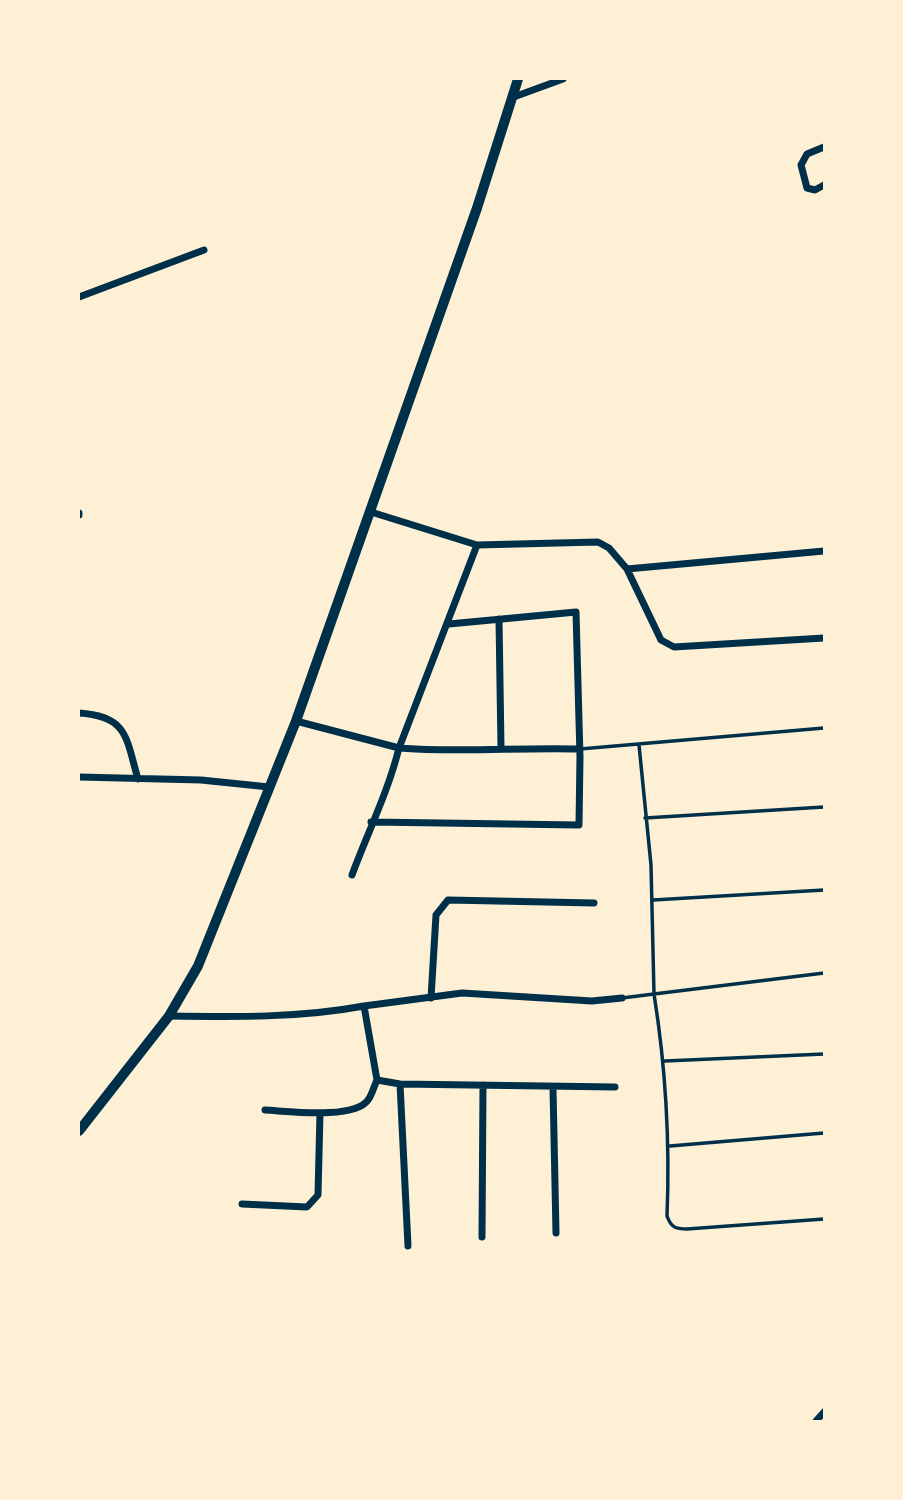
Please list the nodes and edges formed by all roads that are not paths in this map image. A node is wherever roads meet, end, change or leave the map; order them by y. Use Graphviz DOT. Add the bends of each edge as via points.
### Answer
graph roads {
  1 [pos="518,79"];
  2 [pos="563,79"];
  3 [pos="510,98"];
  4 [pos="824,147"];
  5 [pos="824,185"];
  6 [pos="204,250"];
  7 [pos="79,297"];
  8 [pos="371,512"];
  9 [pos="477,545"];
  10 [pos="824,551"];
  11 [pos="627,569"];
  12 [pos="499,619"];
  13 [pos="449,624"];
  14 [pos="824,638"];
  15 [pos="79,713"];
  16 [pos="296,721"];
  17 [pos="824,728"];
  18 [pos="639,745"];
  19 [pos="399,748"];
  20 [pos="500,748"];
  21 [pos="580,749"];
  22 [pos="79,777"];
  23 [pos="138,779"];
  24 [pos="270,787"];
  25 [pos="824,807"];
  26 [pos="645,818"];
  27 [pos="371,822"];
  28 [pos="352,875"];
  29 [pos="824,890"];
  30 [pos="653,900"];
  31 [pos="594,903"];
  32 [pos="824,973"];
  33 [pos="654,994"];
  34 [pos="431,998"];
  35 [pos="622,998"];
  36 [pos="364,1006"];
  37 [pos="169,1016"];
  38 [pos="824,1054"];
  39 [pos="665,1061"];
  40 [pos="377,1080"];
  41 [pos="400,1084"];
  42 [pos="482,1085"];
  43 [pos="615,1087"];
  44 [pos="553,1088"];
  45 [pos="265,1110"];
  46 [pos="320,1113"];
  47 [pos="79,1131"];
  48 [pos="824,1133"];
  49 [pos="670,1146"];
  50 [pos="242,1204"];
  51 [pos="824,1219"];
  52 [pos="556,1233"];
  53 [pos="482,1237"];
  54 [pos="408,1246"];
  55 [pos="824,1412"];
  56 [pos="816,1421"];
  1 -- 3 [label="main road"];
  2 -- 3 [label="street"];
  3 -- 8 [label="main road" via="477,208"];
  4 -- 5 [label="street" via="807,154 801,171 807,188"];
  6 -- 7 [label="street"];
  8 -- 9 [label="street"];
  8 -- 16 [label="main road"];
  9 -- 11 [label="street" via="598,542"];
  9 -- 13 [label="street"];
  10 -- 11 [label="street"];
  11 -- 14 [label="street" via="661,640 674,647"];
  12 -- 13 [label="street"];
  12 -- 20 [label="street"];
  12 -- 21 [label="street" via="576,612"];
  13 -- 19 [label="street"];
  15 -- 23 [label="street" via="113,719 123,729"];
  16 -- 19 [label="street"];
  16 -- 24 [label="main road"];
  17 -- 18 [label="lane"];
  18 -- 21 [label="lane"];
  18 -- 26 [label="lane"];
  19 -- 20 [label="street"];
  19 -- 27 [label="street" via="389,788"];
  20 -- 21 [label="street"];
  21 -- 27 [label="street" via="579,825"];
  22 -- 23 [label="street"];
  23 -- 24 [label="street"];
  24 -- 37 [label="main road" via="198,966"];
  25 -- 26 [label="lane"];
  26 -- 30 [label="lane"];
  27 -- 28 [label="street"];
  29 -- 30 [label="lane"];
  30 -- 33 [label="lane"];
  31 -- 34 [label="street" via="448,900 436,915"];
  32 -- 33 [label="lane"];
  33 -- 35 [label="lane"];
  33 -- 39 [label="lane"];
  34 -- 35 [label="street" via="462,993 592,1001"];
  34 -- 36 [label="street"];
  36 -- 37 [label="street" via="252,1017"];
  36 -- 40 [label="street"];
  37 -- 47 [label="main road"];
  38 -- 39 [label="lane"];
  39 -- 49 [label="lane"];
  40 -- 41 [label="street"];
  40 -- 46 [label="street" via="367,1102 356,1109"];
  41 -- 42 [label="street"];
  41 -- 54 [label="street"];
  42 -- 44 [label="street"];
  42 -- 53 [label="street"];
  43 -- 44 [label="street"];
  44 -- 52 [label="street"];
  45 -- 46 [label="street"];
  46 -- 50 [label="street" via="318,1195 307,1207"];
  48 -- 49 [label="lane"];
  49 -- 51 [label="lane" via="667,1216 677,1229"];
  55 -- 56 [label="street"];
}
